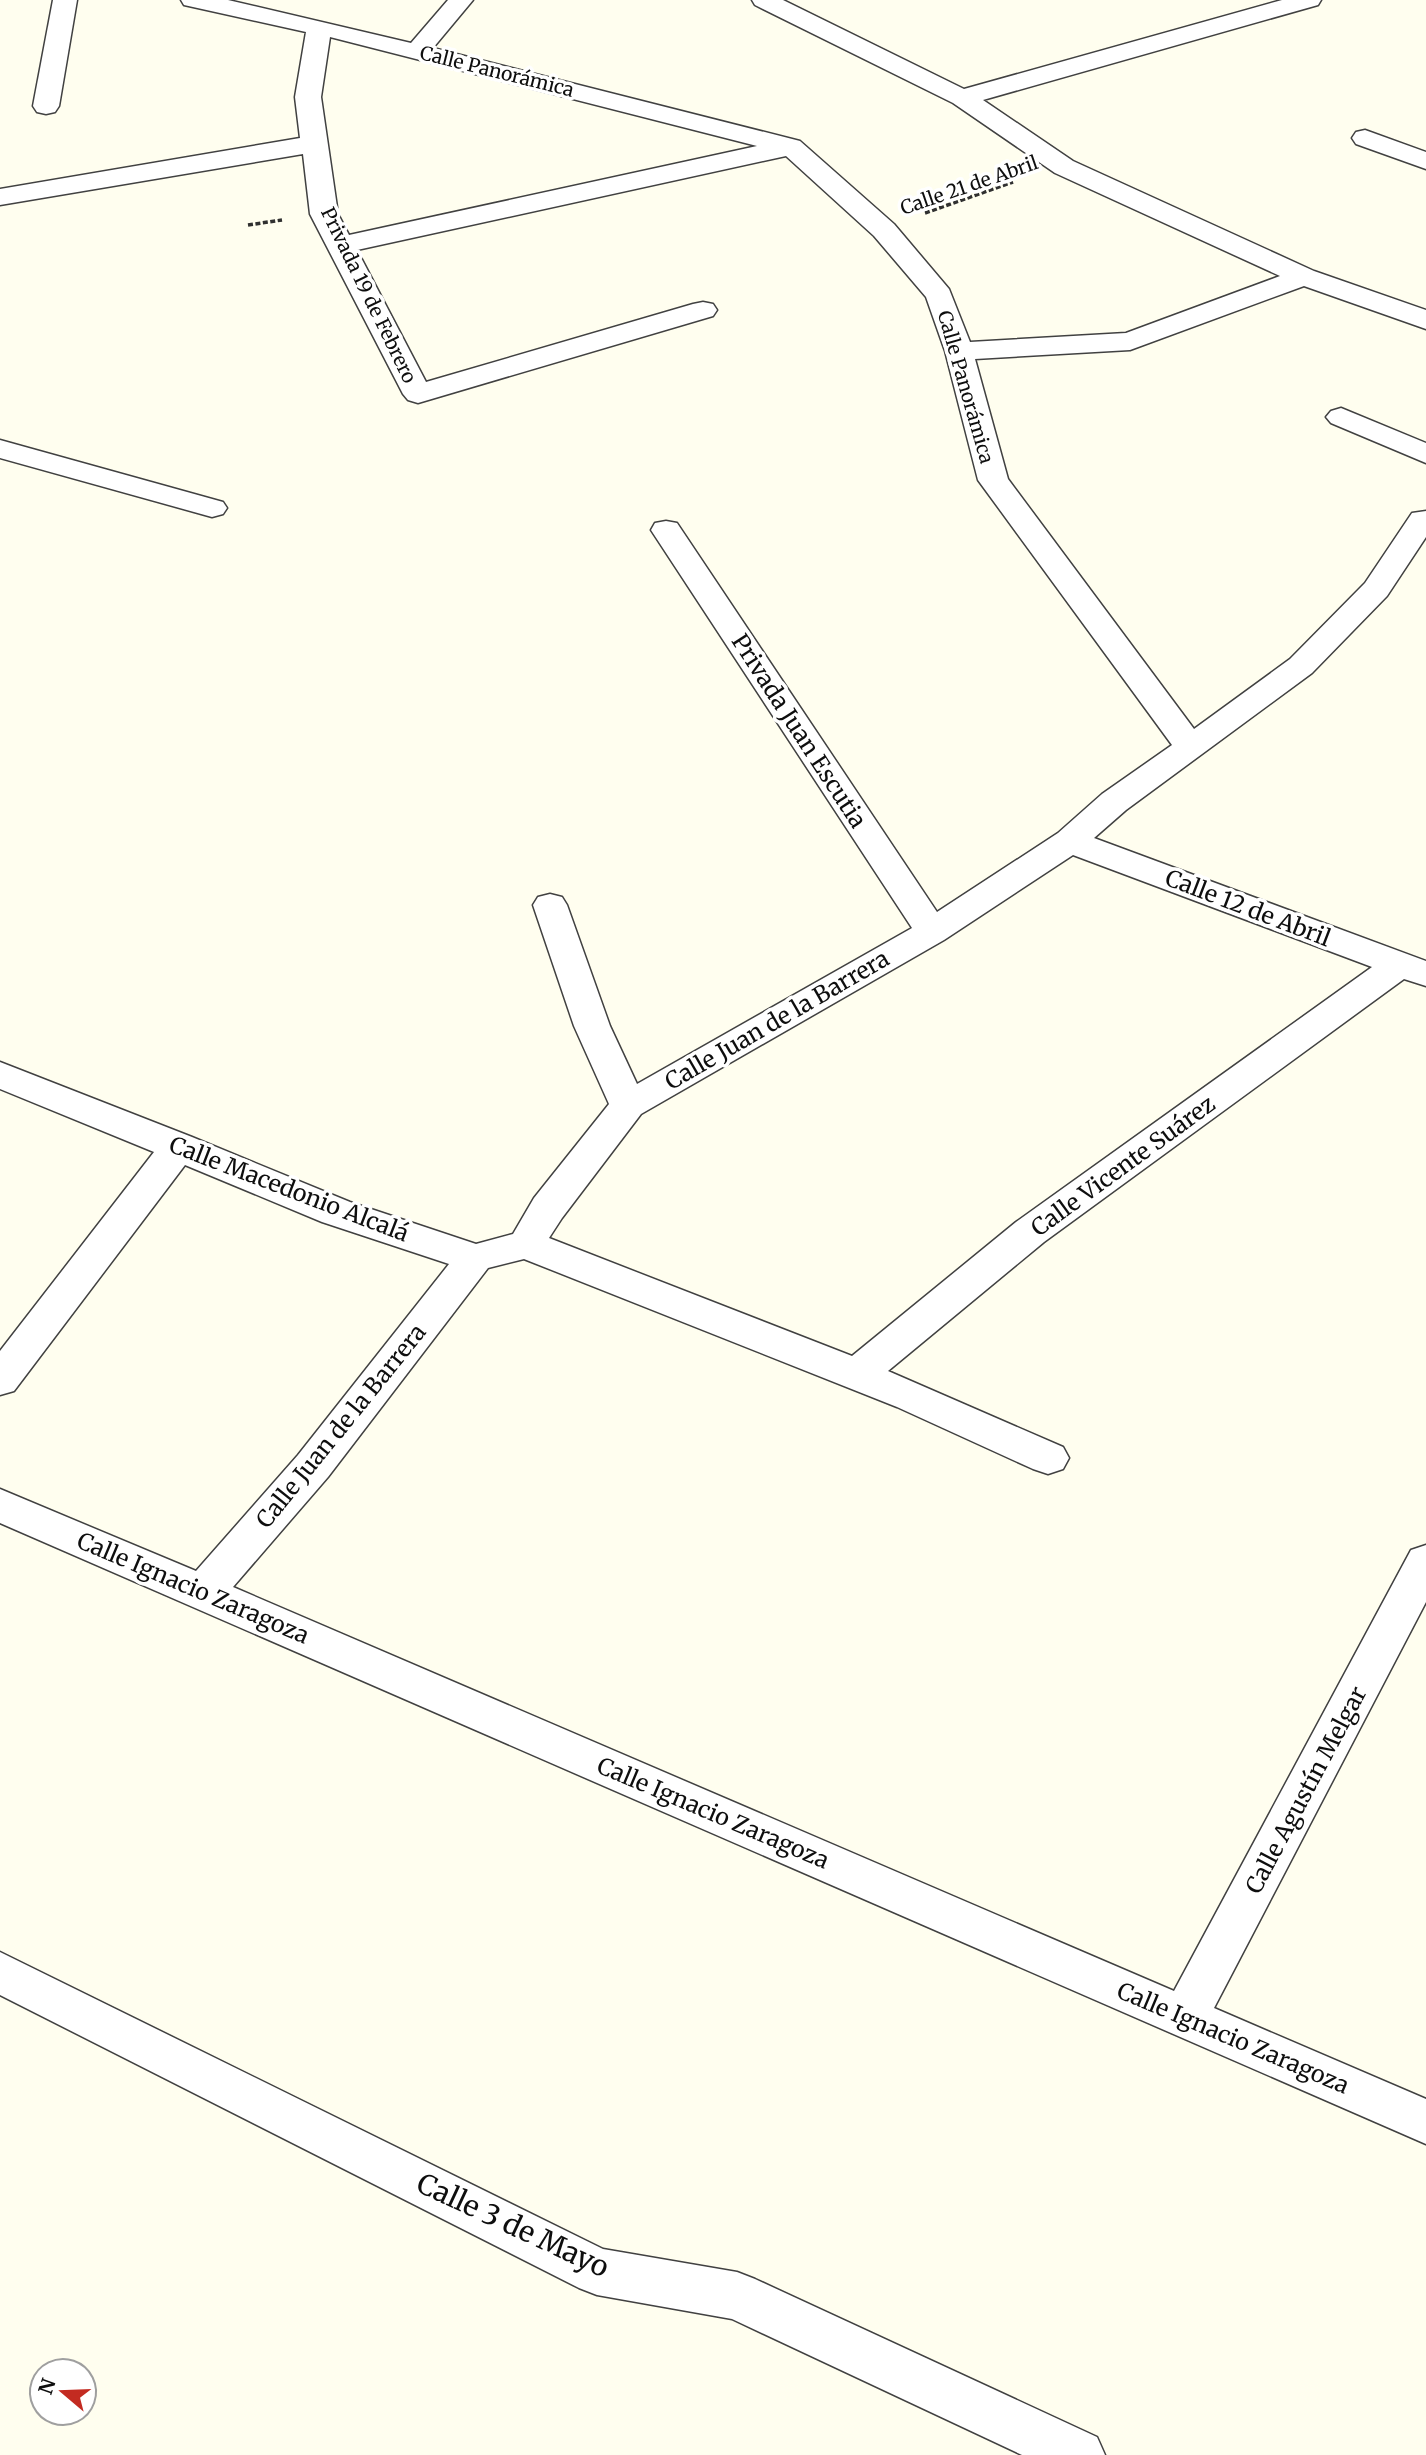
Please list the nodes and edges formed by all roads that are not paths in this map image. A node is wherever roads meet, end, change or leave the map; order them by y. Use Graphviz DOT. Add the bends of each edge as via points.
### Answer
graph roads {
  1 [pos="65,0"];
  2 [pos="192,0"];
  3 [pos="461,0"];
  4 [pos="1309,0"];
  5 [pos="770,1"];
  6 [pos="319,26"];
  7 [pos="417,51"];
  8 [pos="962,98"];
  9 [pos="46,106"];
  10 [pos="1365,138"];
  11 [pos="314,144"];
  12 [pos="791,147"];
  13 [pos="1426,161"];
  14 [pos="0,197"];
  15 [pos="342,246"];
  16 [pos="1304,277"];
  17 [pos="703,310"];
  18 [pos="1426,320"];
  19 [pos="960,351"];
  20 [pos="1341,417"];
  21 [pos="0,449"];
  22 [pos="1426,454"];
  23 [pos="212,508"];
  24 [pos="1423,519"];
  25 [pos="666,530"];
  26 [pos="1191,747"];
  27 [pos="1070,841"];
  28 [pos="550,905"];
  29 [pos="932,932"];
  30 [pos="1413,969"];
  31 [pos="0,1075"];
  32 [pos="628,1105"];
  33 [pos="179,1146"];
  34 [pos="526,1244"];
  35 [pos="475,1258"];
  36 [pos="855,1376"];
  37 [pos="0,1380"];
  38 [pos="1048,1458"];
  39 [pos="0,1505"];
  40 [pos="1426,1562"];
  41 [pos="203,1592"];
  42 [pos="0,1972"];
  43 [pos="1185,2017"];
  44 [pos="1426,2122"];
  45 [pos="1079,2455"];
  1 -- 9 [label="street"];
  2 -- 6 [label="street, Calle Panorámica"];
  3 -- 7 [label="street"];
  4 -- 8 [label="street"];
  5 -- 8 [label="street"];
  6 -- 7 [label="street, Calle Panorámica"];
  6 -- 11 [label="street, Privada 19 de Febrero" via="308,97"];
  7 -- 12 [label="street, Calle Panorámica"];
  8 -- 16 [label="street" via="1064,167"];
  10 -- 13 [label="street"];
  11 -- 14 [label="street"];
  11 -- 15 [label="street, Privada 19 de Febrero" via="324,214"];
  12 -- 15 [label="street"];
  12 -- 19 [label="street, Calle Panorámica" via="884,230 939,295"];
  15 -- 17 [label="street, Privada 19 de Febrero" via="418,394"];
  16 -- 18 [label="street"];
  16 -- 19 [label="street" via="1130,341"];
  19 -- 26 [label="street, Calle Panorámica" via="993,480"];
  20 -- 22 [label="street"];
  21 -- 23 [label="street"];
  24 -- 26 [label="street" via="1376,589 1301,666"];
  25 -- 29 [label="street, Privada Juan Escutia"];
  26 -- 27 [label="street" via="1114,802"];
  27 -- 29 [label="street, Calle Juan de la Barrera"];
  27 -- 30 [label="street, Calle 12 de Abril"];
  28 -- 32 [label="street" via="592,1026"];
  29 -- 32 [label="street, Calle Juan de la Barrera"];
  30 -- 36 [label="street, Calle Vicente Suárez" via="1030,1232"];
  31 -- 33 [label="street, Calle Macedonio Alcalá"];
  32 -- 34 [label="street, Calle Juan de la Barrera" via="548,1208"];
  33 -- 35 [label="street, Calle Macedonio Alcalá" via="336,1212"];
  33 -- 37 [label="street"];
  34 -- 35 [label="street"];
  34 -- 36 [label="street"];
  35 -- 41 [label="street, Calle Juan de la Barrera" via="313,1466"];
  36 -- 38 [label="street"];
  39 -- 41 [label="street, Calle Ignacio Zaragoza"];
  40 -- 43 [label="street, Calle Agustín Melgar"];
  41 -- 43 [label="street, Calle Ignacio Zaragoza"];
  42 -- 45 [label="street, Calle 3 de Mayo" via="597,2271 737,2296"];
  43 -- 44 [label="street, Calle Ignacio Zaragoza"];
}
